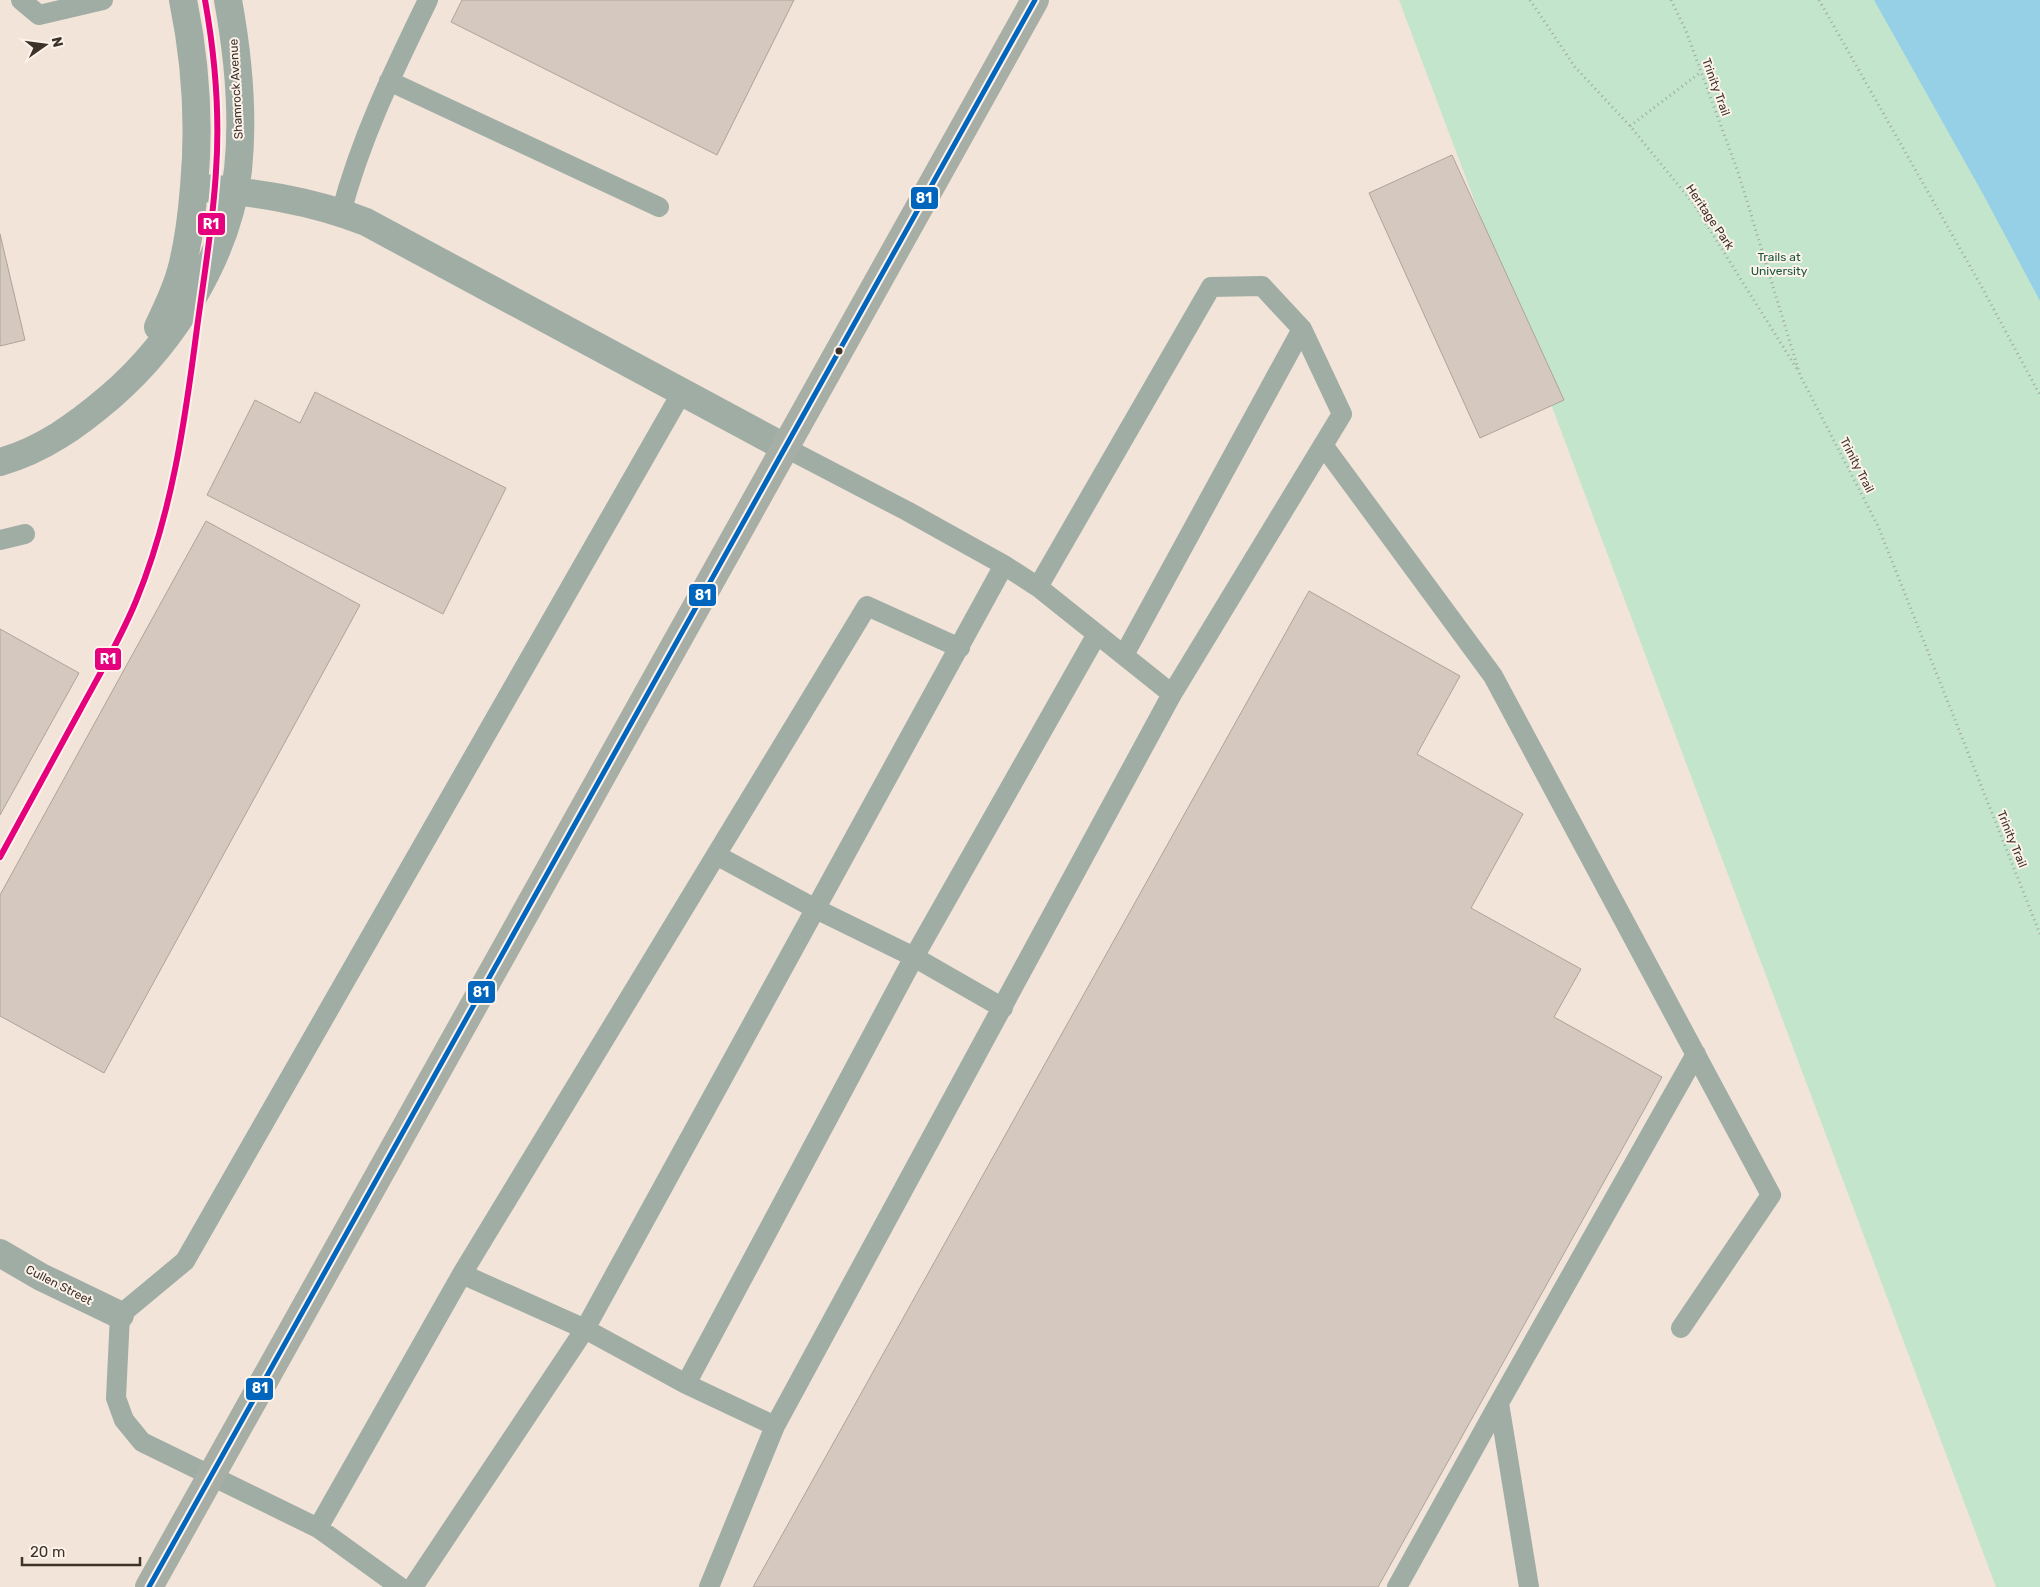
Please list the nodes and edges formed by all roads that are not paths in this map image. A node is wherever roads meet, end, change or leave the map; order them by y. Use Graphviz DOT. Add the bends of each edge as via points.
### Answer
graph roads {
  1 [pos="20,0"];
  2 [pos="103,0"];
  3 [pos="184,0"];
  4 [pos="228,0"];
  5 [pos="428,0"];
  6 [pos="1034,0"];
  7 [pos="389,81"];
  8 [pos="194,187"];
  9 [pos="234,190"];
  10 [pos="658,207"];
  11 [pos="341,212"];
  12 [pos="1302,329"];
  13 [pos="682,392"];
  14 [pos="94,411"];
  15 [pos="1323,445"];
  16 [pos="786,448"];
  17 [pos="0,462"];
  18 [pos="25,534"];
  19 [pos="0,540"];
  20 [pos="1004,565"];
  21 [pos="1038,587"];
  22 [pos="1097,634"];
  23 [pos="960,648"];
  24 [pos="1124,655"];
  25 [pos="1172,694"];
  26 [pos="716,855"];
  27 [pos="816,909"];
  28 [pos="914,957"];
  29 [pos="1002,1008"];
  30 [pos="1696,1054"];
  31 [pos="0,1254"];
  32 [pos="462,1274"];
  33 [pos="120,1315"];
  34 [pos="1681,1328"];
  35 [pos="585,1330"];
  36 [pos="686,1384"];
  37 [pos="1499,1403"];
  38 [pos="775,1426"];
  39 [pos="318,1528"];
  40 [pos="150,1587"];
  41 [pos="400,1587"];
  42 [pos="413,1587"];
  43 [pos="709,1587"];
  44 [pos="1397,1587"];
  45 [pos="1530,1587"];
  1 -- 2 [label="lane" via="39,15"];
  3 -- 8 [label="street" via="196,76"];
  4 -- 9 [label="street, Shamrock Avenue" via="238,72 240,121"];
  5 -- 7 [label="lane"];
  6 -- 16 [label="main road"];
  7 -- 10 [label="lane"];
  7 -- 11 [label="lane" via="361,145"];
  8 -- 9 [label="street"];
  8 -- 14 [label="street" via="183,264 169,302 140,357"];
  9 -- 11 [label="street"];
  9 -- 14 [label="street, Shamrock Avenue" via="220,241 184,314 158,350"];
  11 -- 13 [label="street" via="390,234"];
  12 -- 15 [label="lane" via="1342,414"];
  12 -- 21 [label="lane" via="1262,286 1211,288"];
  12 -- 24 [label="lane"];
  13 -- 16 [label="street"];
  13 -- 33 [label="lane" via="185,1261"];
  14 -- 17 [label="street" via="45,444"];
  15 -- 25 [label="lane"];
  15 -- 30 [label="lane" via="1493,676"];
  16 -- 20 [label="lane"];
  16 -- 40 [label="main road"];
  18 -- 19 [label="lane"];
  20 -- 21 [label="lane"];
  20 -- 23 [label="lane"];
  21 -- 22 [label="lane"];
  22 -- 24 [label="lane"];
  22 -- 28 [label="lane"];
  23 -- 26 [label="lane" via="867,606"];
  23 -- 27 [label="lane"];
  24 -- 25 [label="lane"];
  25 -- 29 [label="lane"];
  26 -- 27 [label="lane"];
  26 -- 32 [label="lane"];
  27 -- 28 [label="lane"];
  27 -- 35 [label="lane"];
  28 -- 29 [label="lane"];
  28 -- 36 [label="lane"];
  29 -- 38 [label="lane"];
  30 -- 34 [label="lane" via="1771,1195"];
  30 -- 37 [label="lane"];
  31 -- 33 [label="street, Cullen Street"];
  32 -- 35 [label="lane"];
  32 -- 39 [label="lane"];
  33 -- 39 [label="lane" via="116,1398 124,1420 142,1442"];
  35 -- 36 [label="lane"];
  35 -- 42 [label="lane"];
  36 -- 38 [label="lane"];
  37 -- 44 [label="lane"];
  37 -- 45 [label="lane"];
  38 -- 43 [label="lane"];
  39 -- 41 [label="lane"];
}
